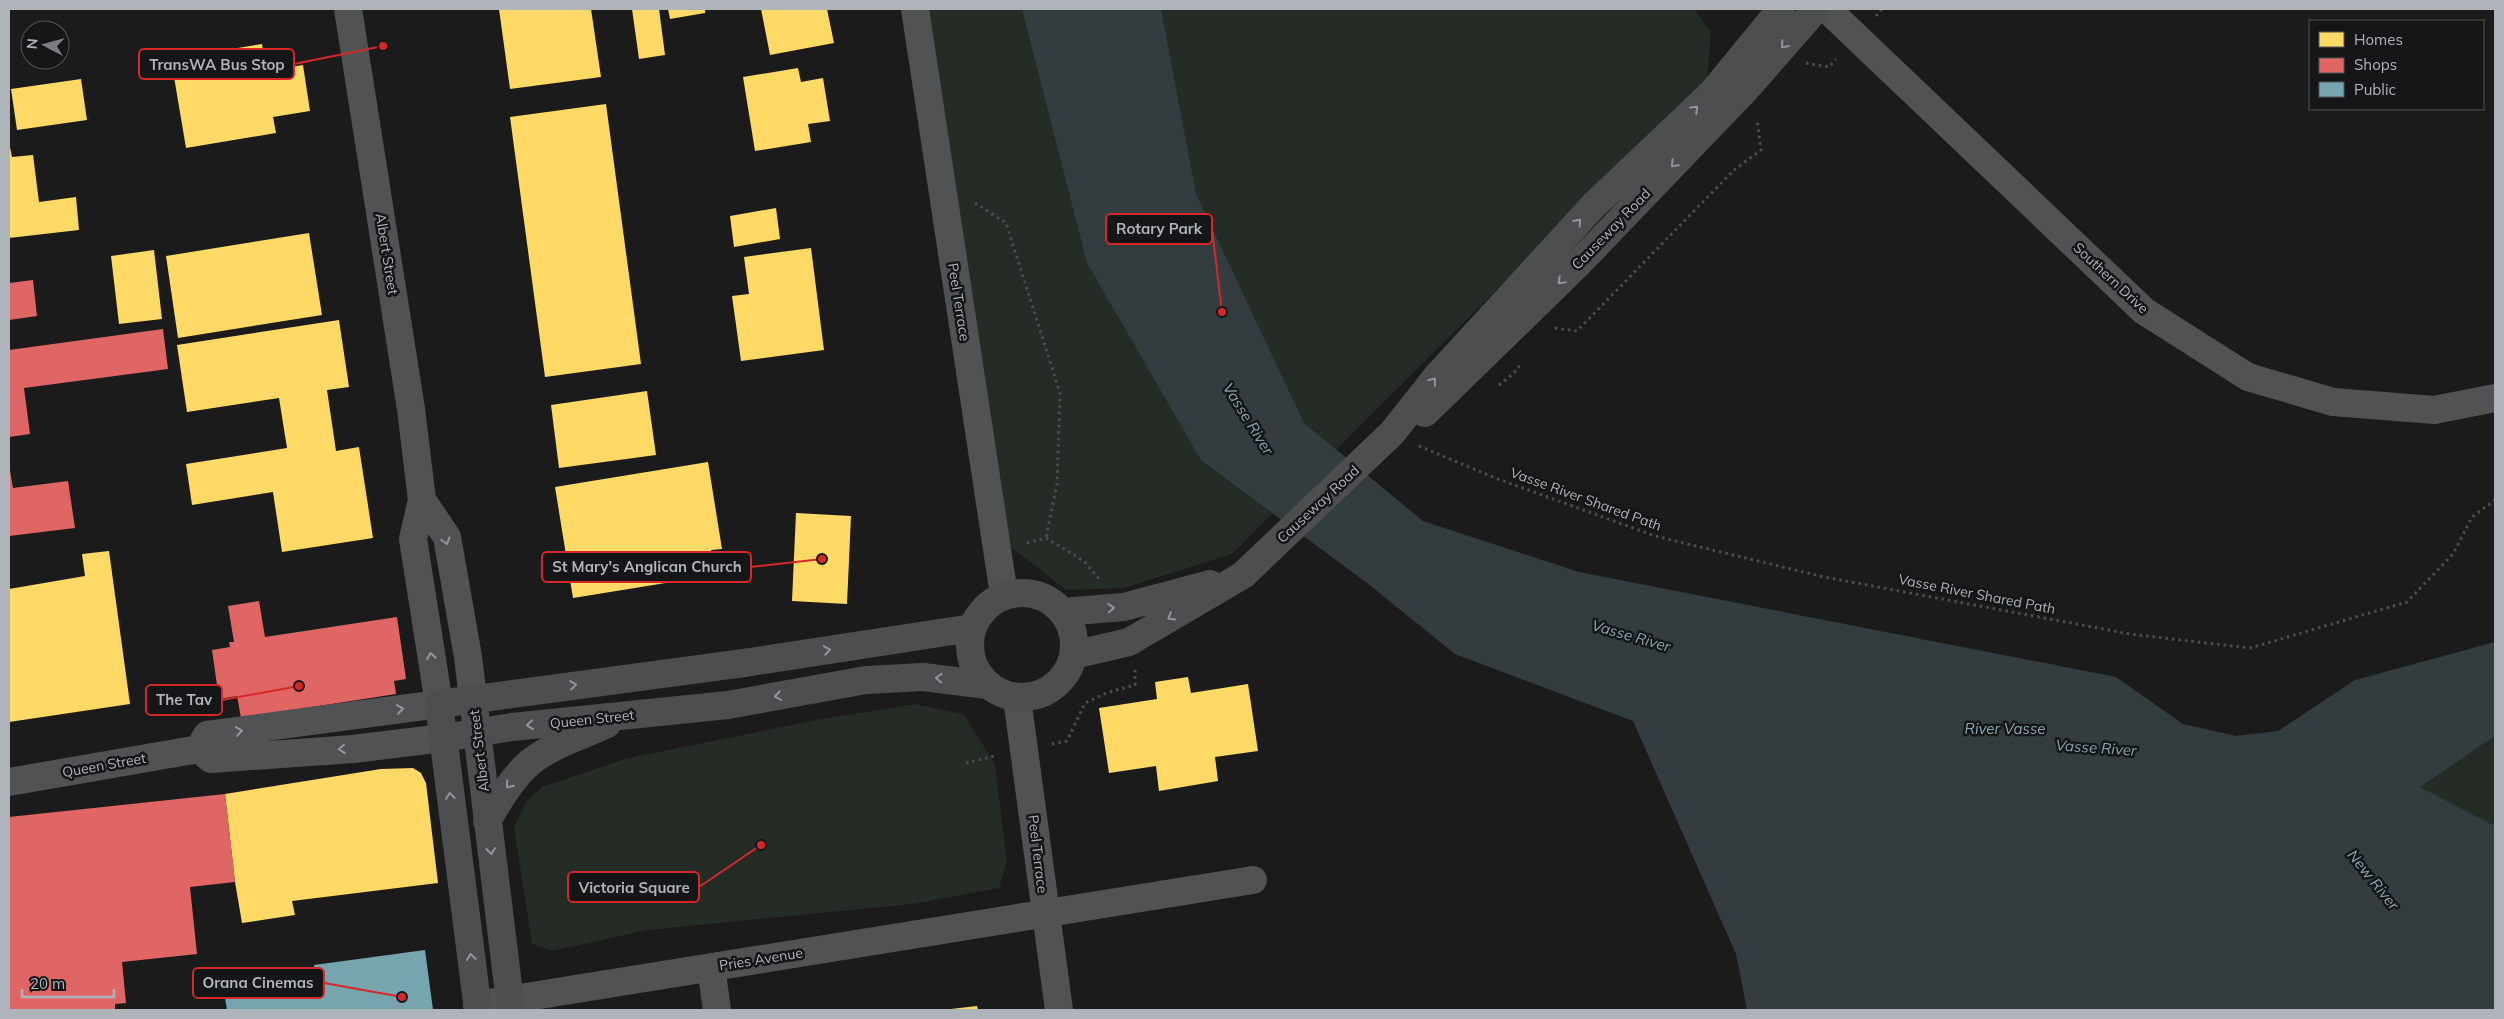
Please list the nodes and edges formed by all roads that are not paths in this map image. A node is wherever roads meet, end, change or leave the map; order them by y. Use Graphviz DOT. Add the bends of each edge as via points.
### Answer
graph roads {
  1 [pos="348,9"];
  2 [pos="915,9"];
  3 [pos="1782,9"];
  4 [pos="1816,9"];
  5 [pos="1827,9"];
  6 [pos="2495,398"];
  7 [pos="1392,433"];
  8 [pos="422,500"];
  9 [pos="1243,575"];
  10 [pos="1004,595"];
  11 [pos="1063,612"];
  12 [pos="972,628"];
  13 [pos="1073,655"];
  14 [pos="987,685"];
  15 [pos="473,698"];
  16 [pos="1017,698"];
  17 [pos="439,704"];
  18 [pos="624,715"];
  19 [pos="478,732"];
  20 [pos="443,738"];
  21 [pos="199,749"];
  22 [pos="9,782"];
  23 [pos="487,821"];
  24 [pos="1253,880"];
  25 [pos="1046,914"];
  26 [pos="711,967"];
  27 [pos="511,1005"];
  28 [pos="478,1008"];
  29 [pos="717,1010"];
  30 [pos="1059,1010"];
  1 -- 8 [label="street, Albert Street" via="411,409"];
  2 -- 10 [label="street, Peel Terrace"];
  7 -- 3 [label="main road, Causeway Road, one-way" via="1438,375 1594,205 1712,93"];
  4 -- 7 [label="main road, Causeway Road, one-way" via="1746,89 1570,272 1431,410"];
  5 -- 6 [label="street, Southern Drive" via="2144,311 2248,377 2333,402 2434,410"];
  7 -- 9 [label="main road, Causeway Road"];
  8 -- 15 [label="street, Albert Street, one-way" via="447,537"];
  17 -- 8 [label="street, Albert Street, one-way" via="413,539"];
  11 -- 9 [label="main road, Causeway Road, one-way" via="1124,607"];
  9 -- 13 [label="main road, Causeway Road, one-way" via="1129,642"];
  10 -- 11 [label="main road" via="1022,592 1040,596"];
  10 -- 12 [label="main road" via="981,612"];
  11 -- 13 [label="main road" via="1074,639"];
  12 -- 14 [label="main road" via="971,659"];
  15 -- 12 [label="main road, one-way" via="744,663"];
  13 -- 16 [label="main road" via="1069,669 1055,686 1036,696"];
  14 -- 16 [label="main road" via="999,693"];
  14 -- 18 [label="main road, Queen Street, one-way" via="923,676 882,679 728,705"];
  15 -- 17 [label="main road"];
  15 -- 19 [label="main road, Albert Street"];
  16 -- 25 [label="street, Peel Terrace"];
  17 -- 20 [label="main road, Albert Street"];
  21 -- 17 [label="street, one-way" via="207,735"];
  18 -- 19 [label="main road, Queen Street, one-way"];
  18 -- 23 [label="main road, one-way" via="549,750 526,766 505,790"];
  19 -- 20 [label="main road, Queen Street"];
  19 -- 23 [label="main road, Albert Street"];
  20 -- 21 [label="street, Queen Street, one-way" via="353,749 210,759"];
  28 -- 20 [label="main road, Albert Street, one-way"];
  21 -- 22 [label="street, Queen Street"];
  23 -- 27 [label="main road, Albert Street, one-way"];
  24 -- 25 [label="street, Pries Avenue"];
  25 -- 26 [label="street, Pries Avenue"];
  25 -- 30 [label="street, Peel Terrace"];
  26 -- 27 [label="street, Pries Avenue"];
  26 -- 29 [label="street"];
  27 -- 28 [label="street, Pries Avenue"];
}
